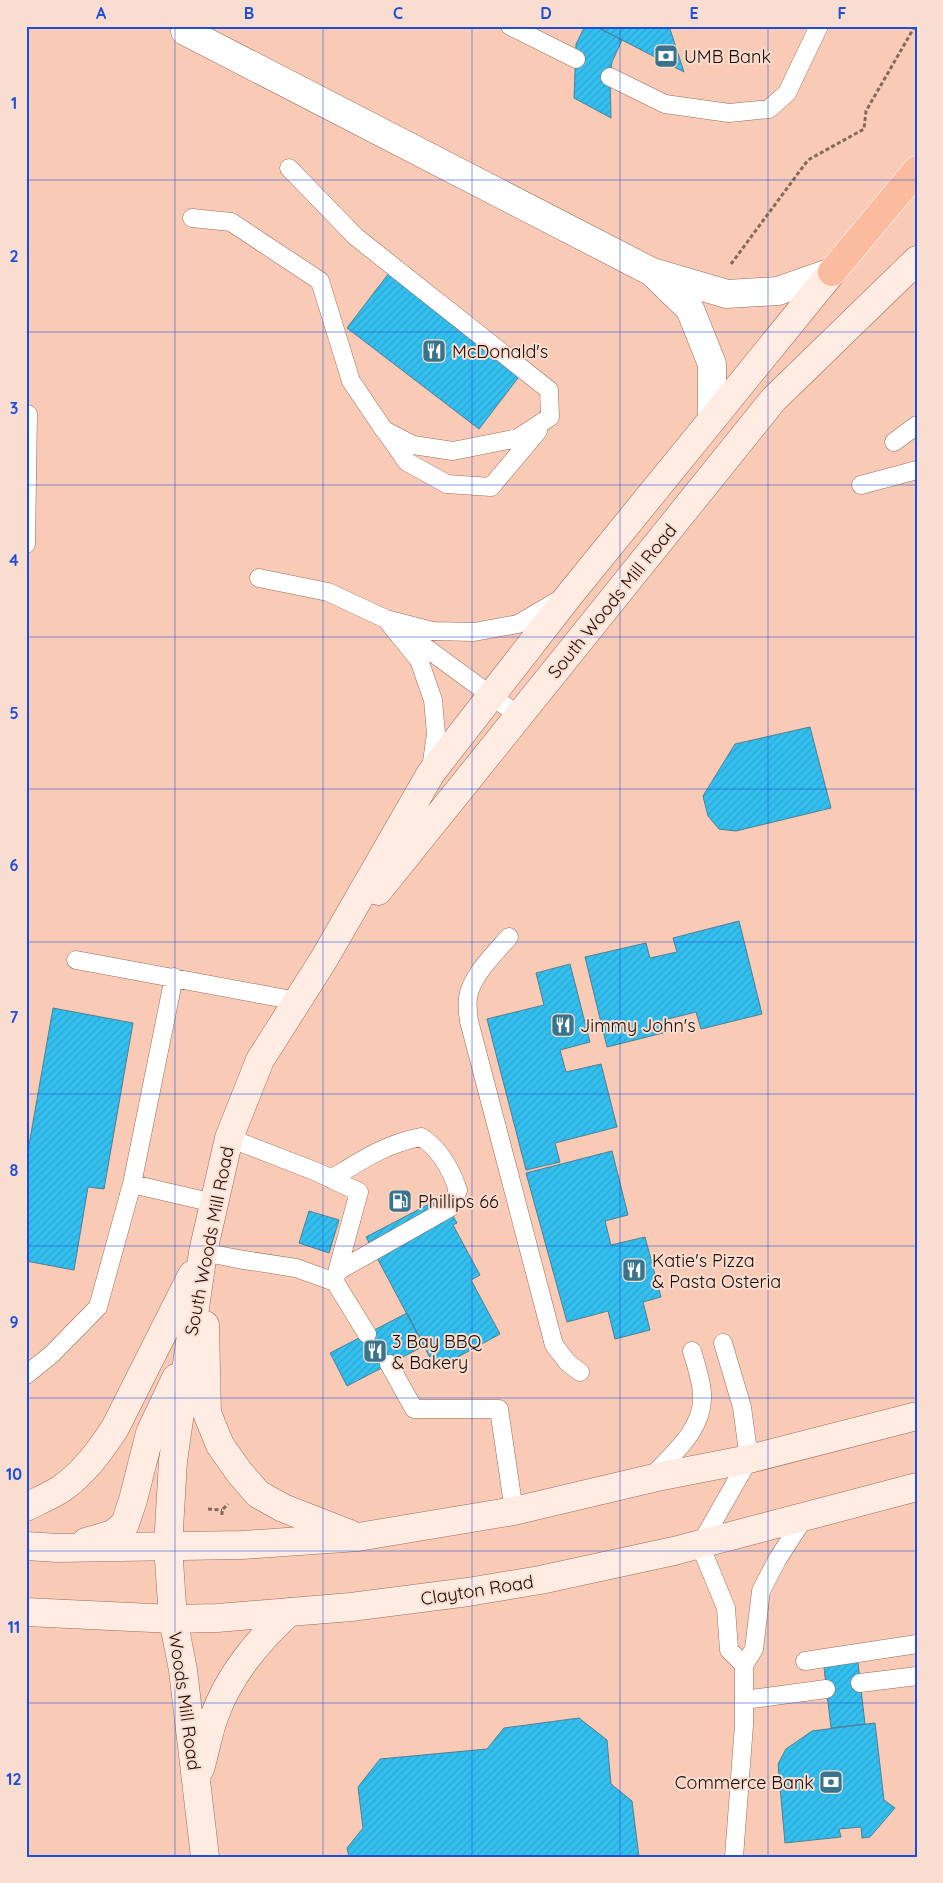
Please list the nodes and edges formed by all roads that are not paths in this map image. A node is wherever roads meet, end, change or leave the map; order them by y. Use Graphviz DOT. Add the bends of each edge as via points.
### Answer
graph roads {
  1 [pos="510,26"];
  2 [pos="819,26"];
  3 [pos="182,28"];
  4 [pos="576,59"];
  5 [pos="610,76"];
  6 [pos="290,168"];
  7 [pos="917,170"];
  8 [pos="192,218"];
  9 [pos="917,260"];
  10 [pos="652,272"];
  11 [pos="832,272"];
  12 [pos="28,414"];
  13 [pos="550,417"];
  14 [pos="712,419"];
  15 [pos="917,425"];
  16 [pos="384,430"];
  17 [pos="894,442"];
  18 [pos="917,470"];
  19 [pos="861,485"];
  20 [pos="26,544"];
  21 [pos="259,578"];
  22 [pos="570,593"];
  23 [pos="386,618"];
  24 [pos="492,695"];
  25 [pos="520,716"];
  26 [pos="431,773"];
  27 [pos="509,937"];
  28 [pos="324,959"];
  29 [pos="76,960"];
  30 [pos="174,977"];
  31 [pos="297,1001"];
  32 [pos="229,1138"];
  33 [pos="331,1179"];
  34 [pos="132,1184"];
  35 [pos="214,1203"];
  36 [pos="203,1252"];
  37 [pos="336,1276"];
  38 [pos="367,1334"];
  39 [pos="723,1343"];
  40 [pos="692,1351"];
  41 [pos="188,1354"];
  42 [pos="389,1364"];
  43 [pos="580,1372"];
  44 [pos="26,1375"];
  45 [pos="917,1416"];
  46 [pos="749,1459"];
  47 [pos="650,1478"];
  48 [pos="917,1487"];
  49 [pos="26,1507"];
  50 [pos="514,1511"];
  51 [pos="804,1518"];
  52 [pos="358,1537"];
  53 [pos="700,1545"];
  54 [pos="33,1546"];
  55 [pos="168,1546"];
  56 [pos="26,1612"];
  57 [pos="289,1612"];
  58 [pos="173,1619"];
  59 [pos="917,1644"];
  60 [pos="805,1661"];
  61 [pos="744,1665"];
  62 [pos="917,1676"];
  63 [pos="860,1683"];
  64 [pos="826,1689"];
  65 [pos="744,1700"];
  66 [pos="196,1782"];
  67 [pos="205,1857"];
  68 [pos="734,1857"];
  1 -- 4 [label="lane"];
  2 -- 5 [label="lane" via="787,93 769,109 728,113 665,104"];
  3 -- 10 [label="street"];
  6 -- 13 [label="lane" via="356,237 550,390"];
  7 -- 11 [label="highway"];
  8 -- 16 [label="lane" via="231,222 320,281 351,381"];
  9 -- 25 [label="main road, South Woods Mill Road" via="773,400"];
  10 -- 11 [label="street" via="727,294 778,291"];
  10 -- 14 [label="street" via="690,309 712,364"];
  11 -- 14 [label="main road, South Woods Mill Road"];
  12 -- 20 [label="lane"];
  13 -- 16 [label="lane" via="518,438 453,451 413,445"];
  13 -- 16 [label="lane" via="490,487 447,484 407,462"];
  14 -- 22 [label="main road, South Woods Mill Road"];
  15 -- 17 [label="lane"];
  18 -- 19 [label="lane"];
  21 -- 23 [label="lane" via="328,592"];
  22 -- 23 [label="lane" via="518,624 474,632 432,631"];
  22 -- 24 [label="main road, South Woods Mill Road"];
  23 -- 24 [label="lane"];
  23 -- 26 [label="lane" via="419,660 432,700 436,734"];
  24 -- 25 [label="lane"];
  24 -- 26 [label="main road, South Woods Mill Road"];
  25 -- 28 [label="main road, South Woods Mill Road"];
  26 -- 28 [label="main road, South Woods Mill Road"];
  27 -- 43 [label="lane" via="474,983 468,997 469,1021 554,1345"];
  28 -- 31 [label="main road, South Woods Mill Road"];
  29 -- 30 [label="lane"];
  30 -- 31 [label="lane"];
  30 -- 34 [label="lane"];
  31 -- 32 [label="main road, South Woods Mill Road" via="260,1060"];
  32 -- 33 [label="lane"];
  32 -- 35 [label="main road, South Woods Mill Road"];
  33 -- 37 [label="lane" via="359,1192"];
  33 -- 37 [label="lane" via="375,1151 421,1137 430,1142 446,1164 458,1190 451,1207"];
  34 -- 35 [label="lane"];
  34 -- 44 [label="lane" via="98,1307 52,1354"];
  35 -- 36 [label="main road, South Woods Mill Road"];
  36 -- 37 [label="lane"];
  36 -- 41 [label="main road, South Woods Mill Road"];
  36 -- 49 [label="main road" via="102,1448 62,1488"];
  36 -- 52 [label="main road" via="207,1414 220,1446 258,1494 283,1508"];
  37 -- 38 [label="lane"];
  39 -- 46 [label="lane" via="742,1407"];
  40 -- 47 [label="lane" via="702,1394 699,1418 690,1434"];
  41 -- 54 [label="main road" via="150,1433 125,1524 113,1534 92,1542"];
  41 -- 55 [label="main road, South Woods Mill Road" via="172,1461"];
  42 -- 50 [label="lane" via="414,1409 499,1409"];
  45 -- 46 [label="main road"];
  46 -- 47 [label="main road"];
  46 -- 53 [label="lane"];
  47 -- 50 [label="main road"];
  48 -- 51 [label="main road, Clayton Road"];
  50 -- 52 [label="main road"];
  51 -- 53 [label="main road, Clayton Road"];
  51 -- 61 [label="lane" via="761,1591 754,1649"];
  52 -- 55 [label="main road" via="242,1545"];
  53 -- 57 [label="main road, Clayton Road" via="540,1580 468,1592 351,1608"];
  53 -- 61 [label="lane" via="726,1608 729,1650"];
  54 -- 55 [label="main road"];
  55 -- 58 [label="main road, Woods Mill Road"];
  56 -- 58 [label="main road, Clayton Road"];
  57 -- 58 [label="main road, Clayton Road"];
  57 -- 66 [label="main road" via="266,1634 232,1679 214,1717"];
  58 -- 66 [label="main road, Woods Mill Road"];
  59 -- 60 [label="lane"];
  61 -- 65 [label="lane"];
  62 -- 63 [label="lane"];
  64 -- 65 [label="lane"];
  65 -- 68 [label="lane"];
  66 -- 67 [label="main road, Woods Mill Road"];
}
